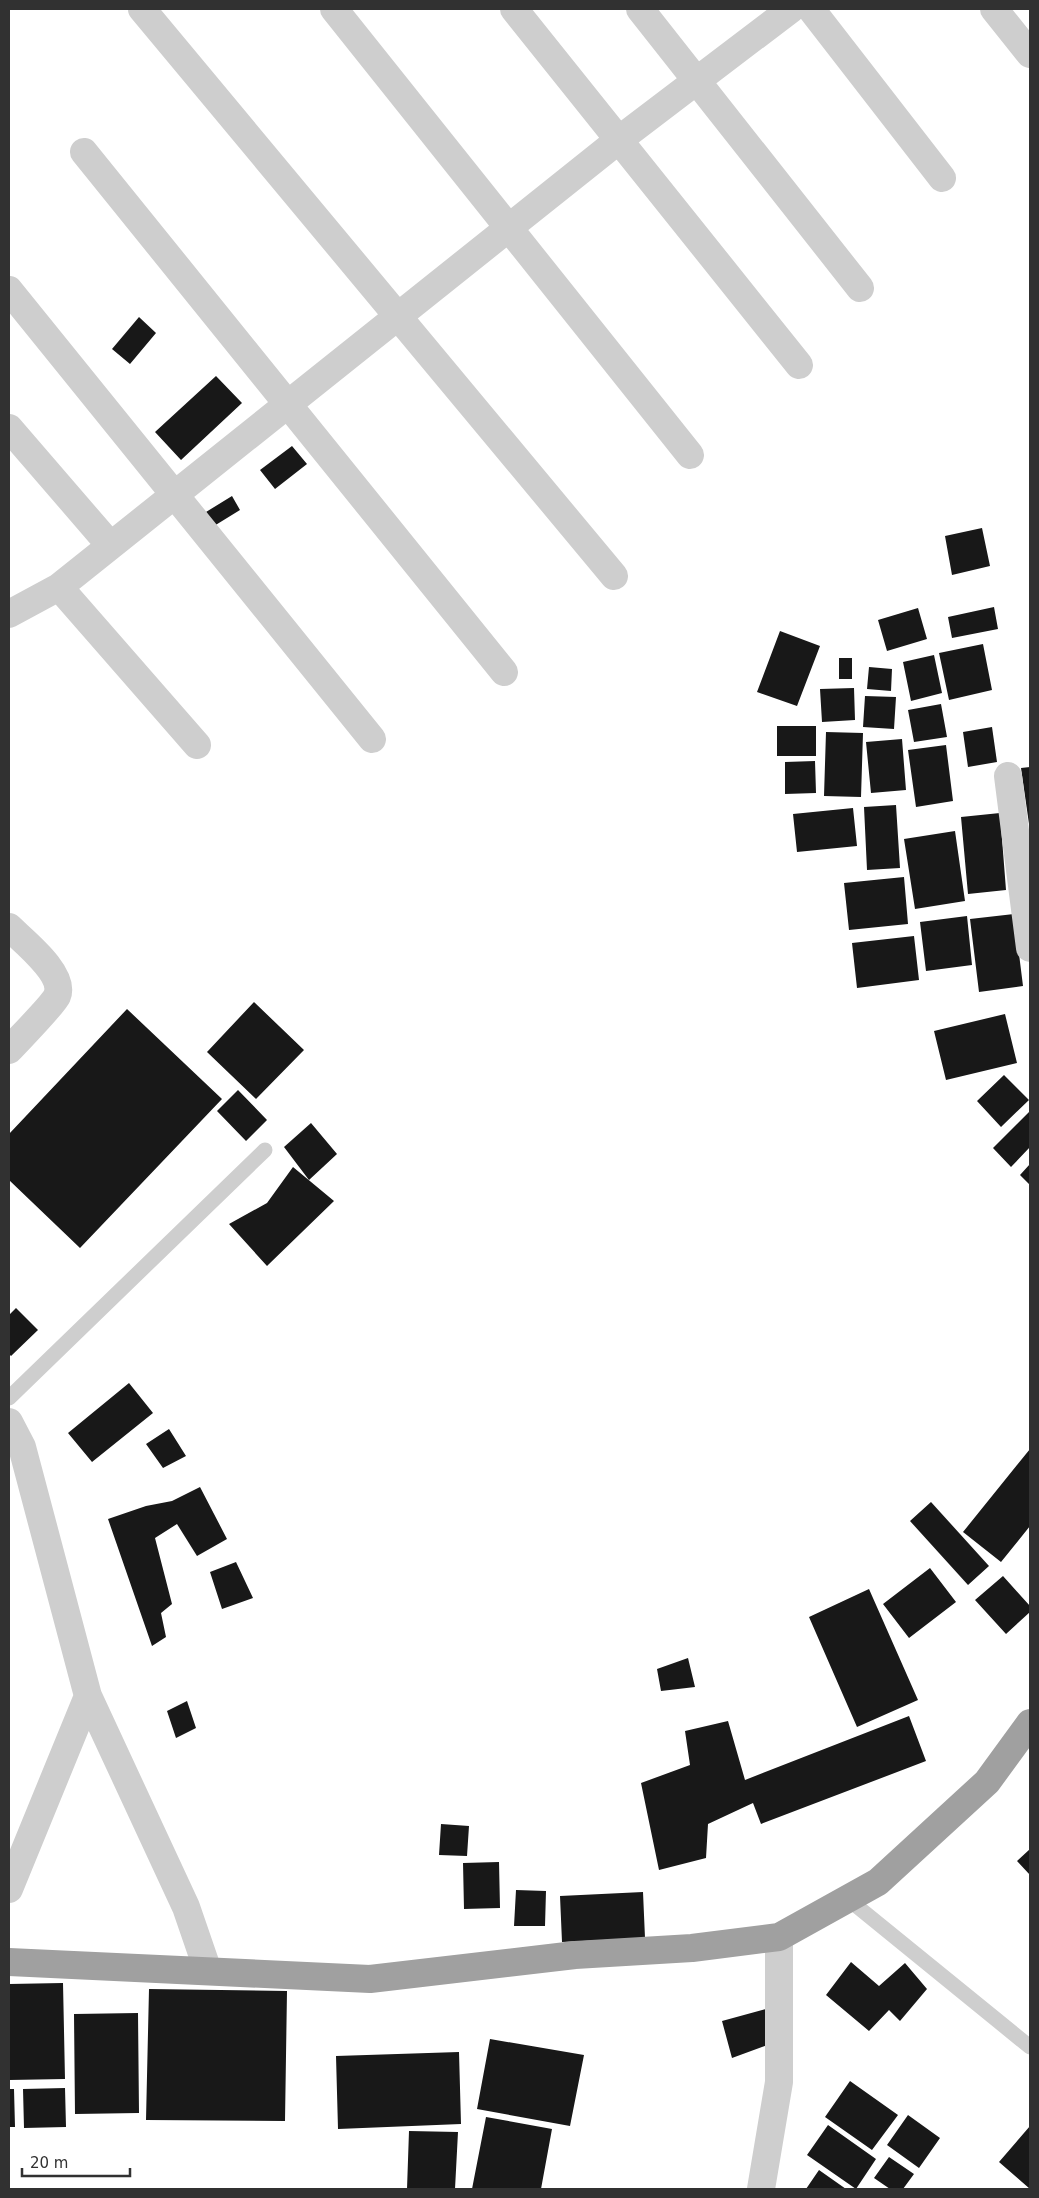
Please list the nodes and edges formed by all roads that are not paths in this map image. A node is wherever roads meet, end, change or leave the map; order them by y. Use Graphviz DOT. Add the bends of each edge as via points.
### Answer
graph roads {
  1 [pos="142,9"];
  2 [pos="334,9"];
  3 [pos="514,9"];
  4 [pos="640,9"];
  5 [pos="792,9"];
  6 [pos="811,9"];
  7 [pos="994,9"];
  8 [pos="1030,54"];
  9 [pos="698,81"];
  10 [pos="620,139"];
  11 [pos="84,152"];
  12 [pos="942,178"];
  13 [pos="508,229"];
  14 [pos="860,288"];
  15 [pos="9,290"];
  16 [pos="398,315"];
  17 [pos="799,365"];
  18 [pos="289,403"];
  19 [pos="9,428"];
  20 [pos="690,455"];
  21 [pos="174,494"];
  22 [pos="110,545"];
  23 [pos="614,576"];
  24 [pos="58,587"];
  25 [pos="9,614"];
  26 [pos="504,672"];
  27 [pos="372,739"];
  28 [pos="197,745"];
  29 [pos="1008,776"];
  30 [pos="9,927"];
  31 [pos="1030,948"];
  32 [pos="9,1050"];
  33 [pos="265,1150"];
  34 [pos="9,1398"];
  35 [pos="9,1422"];
  36 [pos="16,1450"];
  37 [pos="88,1696"];
  38 [pos="1030,1723"];
  39 [pos="9,1889"];
  40 [pos="848,1899"];
  41 [pos="779,1936"];
  42 [pos="9,1962"];
  43 [pos="208,1971"];
  44 [pos="1030,2046"];
  45 [pos="761,2189"];
  1 -- 16 [label="street"];
  2 -- 13 [label="street"];
  3 -- 10 [label="street"];
  4 -- 9 [label="street"];
  5 -- 9 [label="street"];
  6 -- 12 [label="street"];
  7 -- 8 [label="street"];
  9 -- 10 [label="street"];
  9 -- 14 [label="street"];
  10 -- 13 [label="street"];
  10 -- 17 [label="street"];
  11 -- 18 [label="street"];
  13 -- 16 [label="street"];
  13 -- 20 [label="street"];
  15 -- 21 [label="street"];
  16 -- 18 [label="street"];
  16 -- 23 [label="street"];
  18 -- 21 [label="street"];
  18 -- 26 [label="street"];
  19 -- 22 [label="street"];
  21 -- 22 [label="street"];
  21 -- 27 [label="street"];
  22 -- 24 [label="street"];
  24 -- 25 [label="street"];
  24 -- 28 [label="street"];
  29 -- 31 [label="street"];
  30 -- 32 [label="street" via="54,972 58,983 57,996"];
  33 -- 34 [label="lane"];
  35 -- 36 [label="street"];
  36 -- 37 [label="street"];
  37 -- 39 [label="street"];
  37 -- 43 [label="street" via="186,1907"];
  38 -- 40 [label="highway" via="987,1782 878,1882"];
  40 -- 41 [label="highway"];
  40 -- 44 [label="lane"];
  41 -- 43 [label="highway" via="692,1948 574,1955 370,1978"];
  41 -- 45 [label="street" via="779,2082"];
  42 -- 43 [label="highway"];
}
